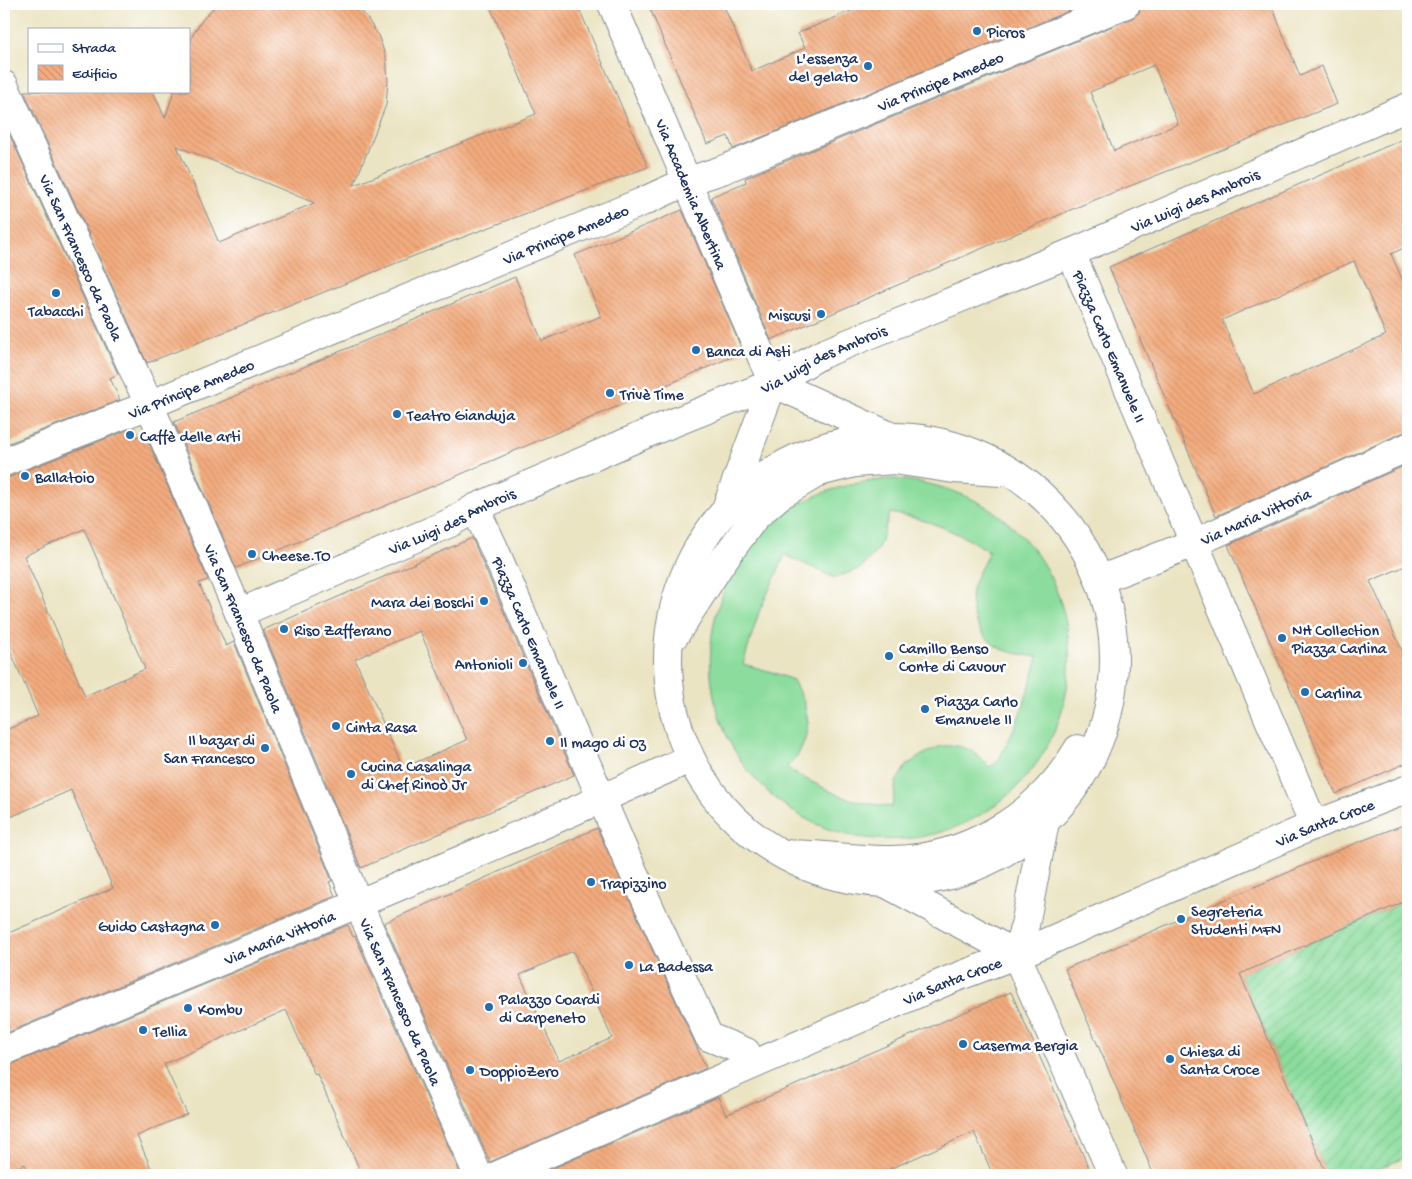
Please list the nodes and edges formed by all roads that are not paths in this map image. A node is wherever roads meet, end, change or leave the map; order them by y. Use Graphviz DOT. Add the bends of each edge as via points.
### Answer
graph roads {
  1 [pos="612,4"];
  2 [pos="1126,4"];
  3 [pos="4,85"];
  4 [pos="1408,106"];
  5 [pos="686,182"];
  6 [pos="1071,253"];
  7 [pos="773,383"];
  8 [pos="149,406"];
  9 [pos="893,437"];
  10 [pos="1408,447"];
  11 [pos="4,462"];
  12 [pos="1012,472"];
  13 [pos="475,508"];
  14 [pos="724,512"];
  15 [pos="1194,543"];
  16 [pos="1099,580"];
  17 [pos="239,613"];
  18 [pos="668,646"];
  19 [pos="1113,680"];
  20 [pos="689,759"];
  21 [pos="1408,789"];
  22 [pos="602,800"];
  23 [pos="1045,822"];
  24 [pos="1314,825"];
  25 [pos="780,854"];
  26 [pos="887,884"];
  27 [pos="358,903"];
  28 [pos="1016,954"];
  29 [pos="4,1051"];
  30 [pos="751,1064"];
  31 [pos="478,1175"];
  32 [pos="498,1175"];
  33 [pos="1113,1175"];
  1 -- 5 [label="street, Via Accademia Albertina"];
  2 -- 5 [label="street, Via Principe Amedeo"];
  3 -- 8 [label="street, Via San Francesco da Paola"];
  4 -- 6 [label="street, Via Luigi des Ambrois"];
  5 -- 7 [label="street, Via Accademia Albertina"];
  5 -- 8 [label="street, Via Principe Amedeo"];
  6 -- 7 [label="street, Via Luigi des Ambrois" via="854,341"];
  6 -- 15 [label="street, Piazza Carlo Emanuele II"];
  7 -- 9 [label="street"];
  7 -- 13 [label="street, Via Luigi des Ambrois"];
  7 -- 14 [label="street"];
  8 -- 11 [label="street, Via Principe Amedeo"];
  8 -- 17 [label="street, Via San Francesco da Paola"];
  9 -- 12 [label="street" via="956,446"];
  9 -- 14 [label="street" via="853,440 796,458 744,492"];
  10 -- 15 [label="street, Via Maria Vittoria"];
  12 -- 16 [label="street" via="1060,514"];
  12 -- 18 [label="street" via="954,469 894,460 855,463 819,472 779,496 755,517"];
  13 -- 17 [label="street, Via Luigi des Ambrois" via="450,523"];
  13 -- 22 [label="street, Piazza Carlo Emanuele II"];
  14 -- 18 [label="street" via="695,554 680,586"];
  15 -- 16 [label="street, Via Maria Vittoria"];
  15 -- 24 [label="street, Piazza Carlo Emanuele II"];
  16 -- 19 [label="street" via="1111,622"];
  17 -- 27 [label="street, Via San Francesco da Paola"];
  18 -- 20 [label="street" via="670,693"];
  19 -- 23 [label="street" via="1109,710 1086,770"];
  19 -- 25 [label="street" via="1068,766 1032,804 981,841 944,854 891,860"];
  20 -- 22 [label="street, Via Maria Vittoria"];
  20 -- 25 [label="street" via="710,793 731,817"];
  21 -- 24 [label="street, Via Santa Croce"];
  22 -- 27 [label="street, Via Maria Vittoria"];
  22 -- 30 [label="street, Piazza Carlo Emanuele II" via="709,1037 746,1052"];
  23 -- 26 [label="street" via="994,859 970,869 923,882"];
  23 -- 28 [label="street" via="1025,925"];
  24 -- 28 [label="street, Via Santa Croce"];
  25 -- 26 [label="street" via="823,874"];
  26 -- 28 [label="street"];
  27 -- 29 [label="street, Via Maria Vittoria"];
  27 -- 31 [label="street, Via San Francesco da Paola"];
  28 -- 30 [label="street, Via Santa Croce"];
  28 -- 33 [label="street"];
  30 -- 32 [label="street, Via Santa Croce"];
}
